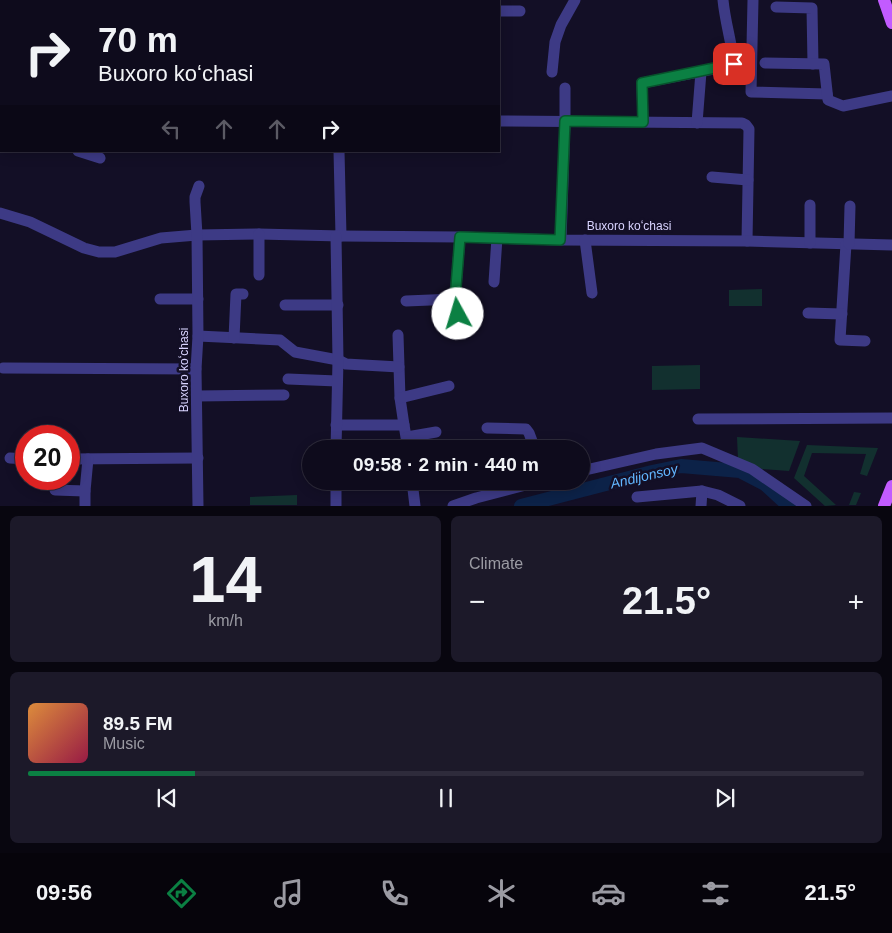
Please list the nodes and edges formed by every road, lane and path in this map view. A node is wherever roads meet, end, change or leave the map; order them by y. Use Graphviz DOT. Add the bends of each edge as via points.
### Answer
graph roads {
  1 [pos="575,0"];
  2 [pos="723,0"];
  3 [pos="753,0"];
  4 [pos="884,0"];
  5 [pos="776,8"];
  6 [pos="500,11"];
  7 [pos="520,11"];
  8 [pos="892,23"];
  9 [pos="765,63"];
  10 [pos="813,64"];
  11 [pos="552,72"];
  12 [pos="701,72"];
  13 [pos="565,88"];
  14 [pos="827,94"];
  15 [pos="892,96"];
  16 [pos="500,121"];
  17 [pos="565,121"];
  18 [pos="643,122"];
  19 [pos="697,123"];
  20 [pos="81,152"];
  21 [pos="339,152"];
  22 [pos="100,158"];
  23 [pos="712,178"];
  24 [pos="748,180"];
  25 [pos="199,186"];
  26 [pos="810,205"];
  27 [pos="850,206"];
  28 [pos="0,213"];
  29 [pos="259,234"];
  30 [pos="197,235"];
  31 [pos="339,236"];
  32 [pos="460,237"];
  33 [pos="497,238"];
  34 [pos="560,240"];
  35 [pos="585,240"];
  36 [pos="748,241"];
  37 [pos="810,243"];
  38 [pos="847,244"];
  39 [pos="892,245"];
  40 [pos="258,275"];
  41 [pos="494,282"];
  42 [pos="592,292"];
  43 [pos="243,294"];
  44 [pos="160,299"];
  45 [pos="198,299"];
  46 [pos="455,299"];
  47 [pos="406,301"];
  48 [pos="285,304"];
  49 [pos="338,305"];
  50 [pos="808,313"];
  51 [pos="842,314"];
  52 [pos="462,330"];
  53 [pos="198,336"];
  54 [pos="398,336"];
  55 [pos="234,338"];
  56 [pos="865,341"];
  57 [pos="338,360"];
  58 [pos="399,367"];
  59 [pos="3,368"];
  60 [pos="196,368"];
  61 [pos="288,379"];
  62 [pos="337,381"];
  63 [pos="450,386"];
  64 [pos="284,395"];
  65 [pos="196,396"];
  66 [pos="400,398"];
  67 [pos="892,418"];
  68 [pos="698,419"];
  69 [pos="336,425"];
  70 [pos="404,425"];
  71 [pos="487,428"];
  72 [pos="436,432"];
  73 [pos="336,440"];
  74 [pos="406,440"];
  75 [pos="415,440"];
  76 [pos="531,440"];
  77 [pos="10,458"];
  78 [pos="15,458"];
  79 [pos="198,458"];
  80 [pos="80,459"];
  81 [pos="88,459"];
  82 [pos="590,469"];
  83 [pos="892,486"];
  84 [pos="55,490"];
  85 [pos="336,490"];
  86 [pos="413,490"];
  87 [pos="507,490"];
  88 [pos="85,491"];
  89 [pos="702,491"];
  90 [pos="637,496"];
  91 [pos="85,506"];
  92 [pos="198,506"];
  93 [pos="336,506"];
  94 [pos="414,506"];
  95 [pos="453,506"];
  96 [pos="701,506"];
  97 [pos="740,506"];
  98 [pos="806,506"];
  99 [pos="884,506"];
  1 -- 11 [label="street" via="555,42"];
  2 -- 12 [label="street" via="734,64"];
  3 -- 14 [label="street" via="751,92"];
  4 -- 8 [label="main road"];
  5 -- 10 [label="street" via="812,8"];
  6 -- 7 [label="street"];
  9 -- 10 [label="street"];
  10 -- 14 [label="street" via="824,64"];
  12 -- 18 [label="street" via="642,83"];
  12 -- 19 [label="street"];
  13 -- 17 [label="street"];
  14 -- 15 [label="street" via="828,100 844,106"];
  16 -- 17 [label="street"];
  17 -- 18 [label="street"];
  17 -- 34 [label="street"];
  18 -- 19 [label="street"];
  19 -- 24 [label="street" via="746,125 749,129"];
  20 -- 22 [label="street"];
  21 -- 31 [label="street"];
  23 -- 24 [label="street"];
  24 -- 36 [label="street"];
  25 -- 30 [label="street" via="195,197"];
  26 -- 37 [label="street"];
  27 -- 38 [label="street"];
  28 -- 30 [label="street, Buxoro koʻchasi" via="30,222 99,252 115,252 161,238"];
  29 -- 30 [label="street, Buxoro koʻchasi"];
  29 -- 31 [label="street, Buxoro koʻchasi"];
  29 -- 40 [label="street"];
  30 -- 45 [label="street, Buxoro koʻchasi"];
  31 -- 32 [label="street, Buxoro koʻchasi"];
  31 -- 49 [label="street"];
  32 -- 33 [label="street, Buxoro koʻchasi"];
  32 -- 46 [label="street"];
  33 -- 34 [label="street, Buxoro koʻchasi"];
  33 -- 41 [label="street"];
  34 -- 35 [label="street, Buxoro koʻchasi"];
  35 -- 36 [label="street, Buxoro koʻchasi"];
  35 -- 42 [label="street"];
  36 -- 37 [label="street, Buxoro koʻchasi"];
  37 -- 38 [label="street, Buxoro koʻchasi"];
  38 -- 39 [label="street, Buxoro koʻchasi"];
  38 -- 51 [label="street"];
  43 -- 55 [label="street" via="236,294"];
  44 -- 45 [label="street"];
  45 -- 53 [label="street, Buxoro koʻchasi"];
  46 -- 47 [label="street"];
  46 -- 52 [label="street"];
  48 -- 49 [label="street"];
  49 -- 57 [label="street"];
  50 -- 51 [label="street"];
  51 -- 56 [label="street" via="840,340"];
  53 -- 55 [label="street"];
  53 -- 60 [label="street, Buxoro koʻchasi"];
  54 -- 58 [label="street"];
  55 -- 57 [label="street" via="280,340 295,352"];
  57 -- 58 [label="street" via="346,364"];
  57 -- 62 [label="street"];
  58 -- 66 [label="street"];
  59 -- 60 [label="street"];
  60 -- 65 [label="street, Buxoro koʻchasi"];
  61 -- 62 [label="street"];
  62 -- 69 [label="street"];
  63 -- 66 [label="street"];
  64 -- 65 [label="street"];
  65 -- 79 [label="street, Buxoro koʻchasi"];
  66 -- 70 [label="street"];
  67 -- 68 [label="street"];
  69 -- 70 [label="street"];
  69 -- 73 [label="street"];
  70 -- 74 [label="street"];
  71 -- 76 [label="street" via="526,429"];
  72 -- 75 [label="street"];
  77 -- 78 [label="street"];
  79 -- 81 [label="street"];
  79 -- 92 [label="street, Buxoro koʻchasi"];
  80 -- 81 [label="street"];
  81 -- 88 [label="street"];
  82 -- 98 [label="street" via="656,454 702,448 752,469"];
  83 -- 99 [label="main road"];
  84 -- 88 [label="street"];
  85 -- 93 [label="street"];
  86 -- 94 [label="street"];
  87 -- 95 [label="street"];
  88 -- 91 [label="street"];
  89 -- 90 [label="street"];
  89 -- 96 [label="street"];
  89 -- 97 [label="street"];
}
